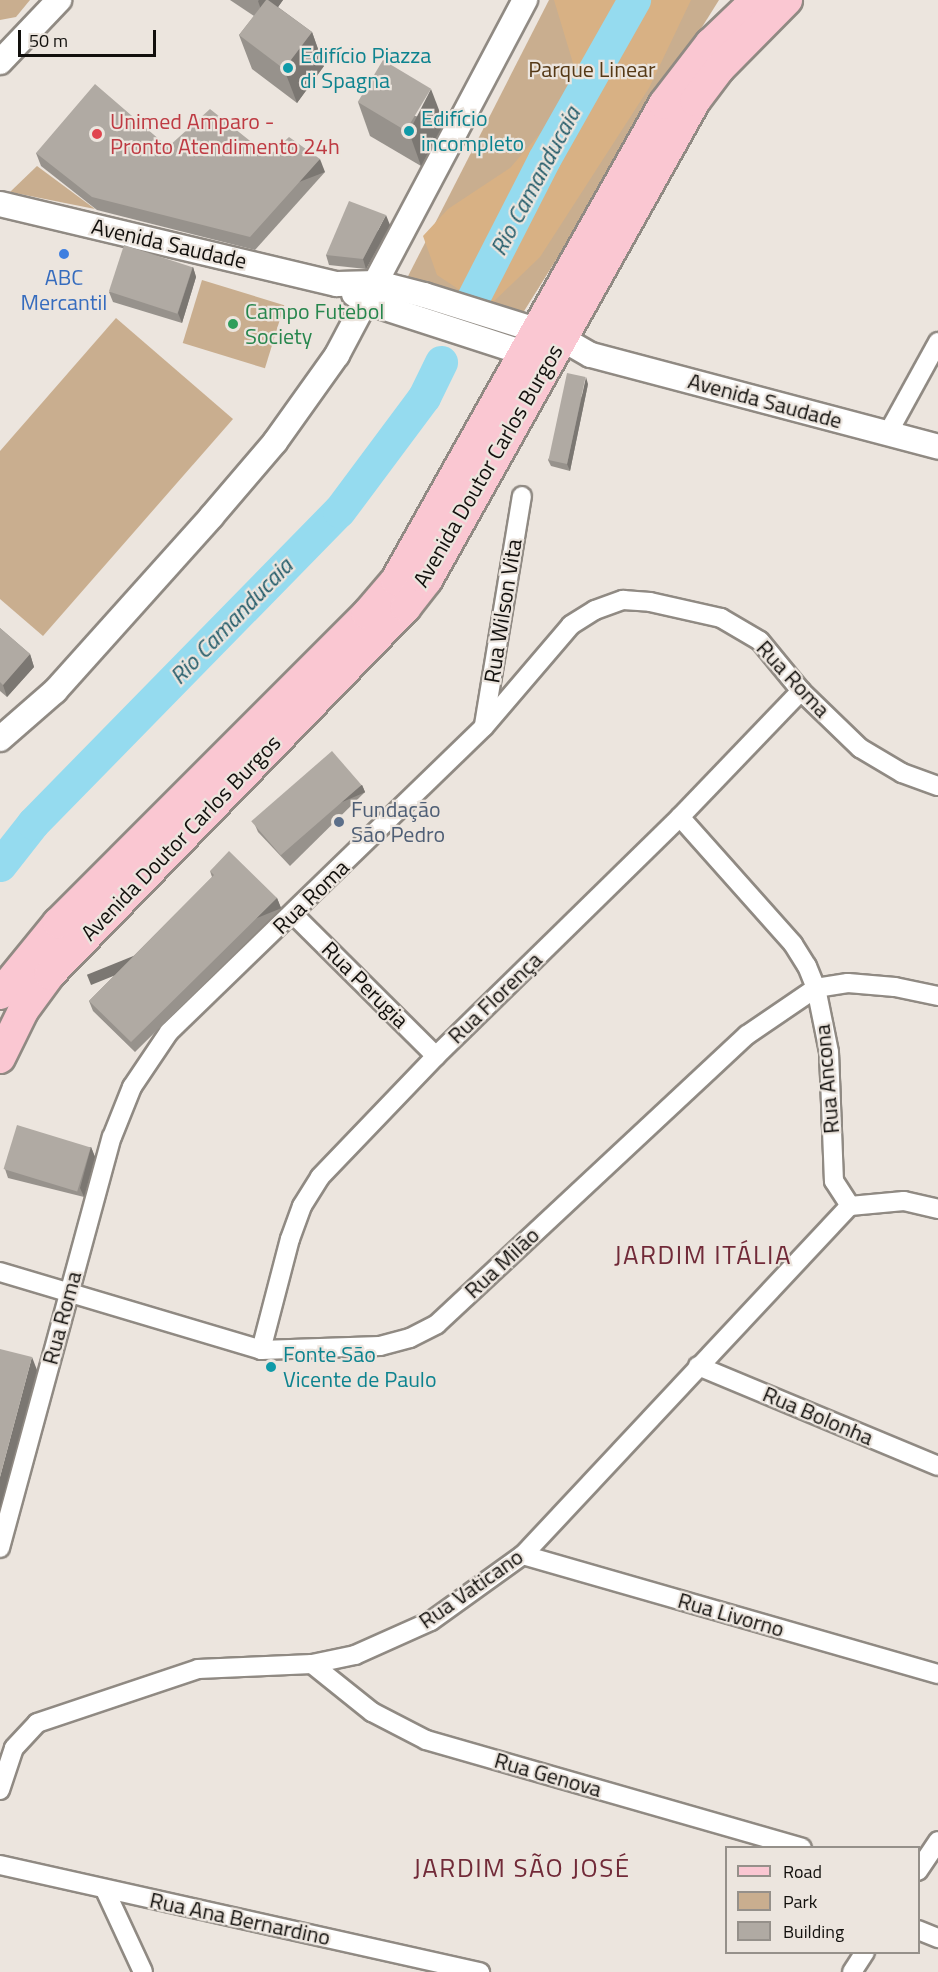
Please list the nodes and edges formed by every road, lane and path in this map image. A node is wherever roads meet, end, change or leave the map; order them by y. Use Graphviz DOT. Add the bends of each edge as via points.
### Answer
graph roads {
  1 [pos="525,0"];
  2 [pos="756,0"];
  3 [pos="787,0"];
  4 [pos="52,4"];
  5 [pos="0,62"];
  6 [pos="0,204"];
  7 [pos="372,292"];
  8 [pos="531,342"];
  9 [pos="938,342"];
  10 [pos="888,433"];
  11 [pos="938,447"];
  12 [pos="522,496"];
  13 [pos="801,691"];
  14 [pos="484,727"];
  15 [pos="0,739"];
  16 [pos="938,786"];
  17 [pos="680,817"];
  18 [pos="294,915"];
  19 [pos="816,988"];
  20 [pos="0,994"];
  21 [pos="938,996"];
  22 [pos="436,1056"];
  23 [pos="0,1058"];
  24 [pos="850,1206"];
  25 [pos="938,1209"];
  26 [pos="0,1272"];
  27 [pos="69,1291"];
  28 [pos="261,1350"];
  29 [pos="698,1366"];
  30 [pos="938,1466"];
  31 [pos="0,1548"];
  32 [pos="523,1555"];
  33 [pos="312,1665"];
  34 [pos="938,1674"];
  35 [pos="0,1790"];
  36 [pos="938,1841"];
  37 [pos="795,1846"];
  38 [pos="0,1865"];
  39 [pos="920,1868"];
  40 [pos="105,1890"];
  41 [pos="920,1931"];
  42 [pos="938,1938"];
  43 [pos="864,1954"];
  44 [pos="143,1972"];
  45 [pos="480,1972"];
  46 [pos="852,1972"];
  1 -- 7 [label="street"];
  2 -- 8 [label="main road, Avenida Doutor Carlos Burgos" via="710,44 664,104"];
  3 -- 8 [label="main road, Avenida Doutor Carlos Burgos" via="719,69 695,100"];
  4 -- 5 [label="street"];
  6 -- 7 [label="street, Avenida Saudade"];
  7 -- 8 [label="street, Avenida Saudade"];
  7 -- 15 [label="street" via="338,355 268,450 55,691"];
  8 -- 10 [label="street, Avenida Saudade"];
  8 -- 20 [label="main road, Avenida Doutor Carlos Burgos" via="396,580 367,614 58,924"];
  8 -- 23 [label="main road, Avenida Doutor Carlos Burgos" via="444,552 406,607 50,974 23,1011"];
  9 -- 10 [label="street"];
  10 -- 11 [label="street, Avenida Saudade"];
  12 -- 14 [label="street, Rua Wilson Vita"];
  13 -- 14 [label="street, Rua Roma" via="760,641 721,618 623,600 595,610 571,625"];
  13 -- 16 [label="street, Rua Roma" via="860,748 902,773"];
  13 -- 17 [label="street, Rua Florença"];
  14 -- 18 [label="street, Rua Roma"];
  17 -- 19 [label="street, Rua Ancona" via="793,944"];
  17 -- 22 [label="street, Rua Florença"];
  18 -- 22 [label="street, Rua Perugia"];
  18 -- 27 [label="street, Rua Roma" via="169,1032 132,1087 112,1137"];
  19 -- 21 [label="street, Rua Milão" via="848,983"];
  19 -- 24 [label="street, Rua Ancona" via="829,1052 834,1181"];
  19 -- 28 [label="street, Rua Milão" via="747,1035 437,1324 410,1338 380,1346"];
  22 -- 28 [label="street, Rua Florença" via="320,1177 302,1206"];
  24 -- 25 [label="street" via="904,1201"];
  24 -- 29 [label="street, Rua Vaticano"];
  26 -- 27 [label="street, Rua Milão"];
  27 -- 28 [label="street, Rua Milão"];
  27 -- 31 [label="street, Rua Roma"];
  29 -- 30 [label="street, Rua Bolonha"];
  29 -- 32 [label="street, Rua Vaticano"];
  32 -- 33 [label="street, Rua Vaticano" via="431,1621 355,1656"];
  32 -- 34 [label="street, Rua Livorno"];
  33 -- 35 [label="street, Rua Vaticano" via="198,1669 37,1723 14,1748"];
  33 -- 37 [label="street, Rua Genova" via="372,1712 426,1740"];
  36 -- 39 [label="street"];
  38 -- 40 [label="street, Rua Ana Bernardino"];
  40 -- 44 [label="street"];
  40 -- 45 [label="street, Rua Ana Bernardino"];
  41 -- 42 [label="street"];
  43 -- 46 [label="street"];
}
